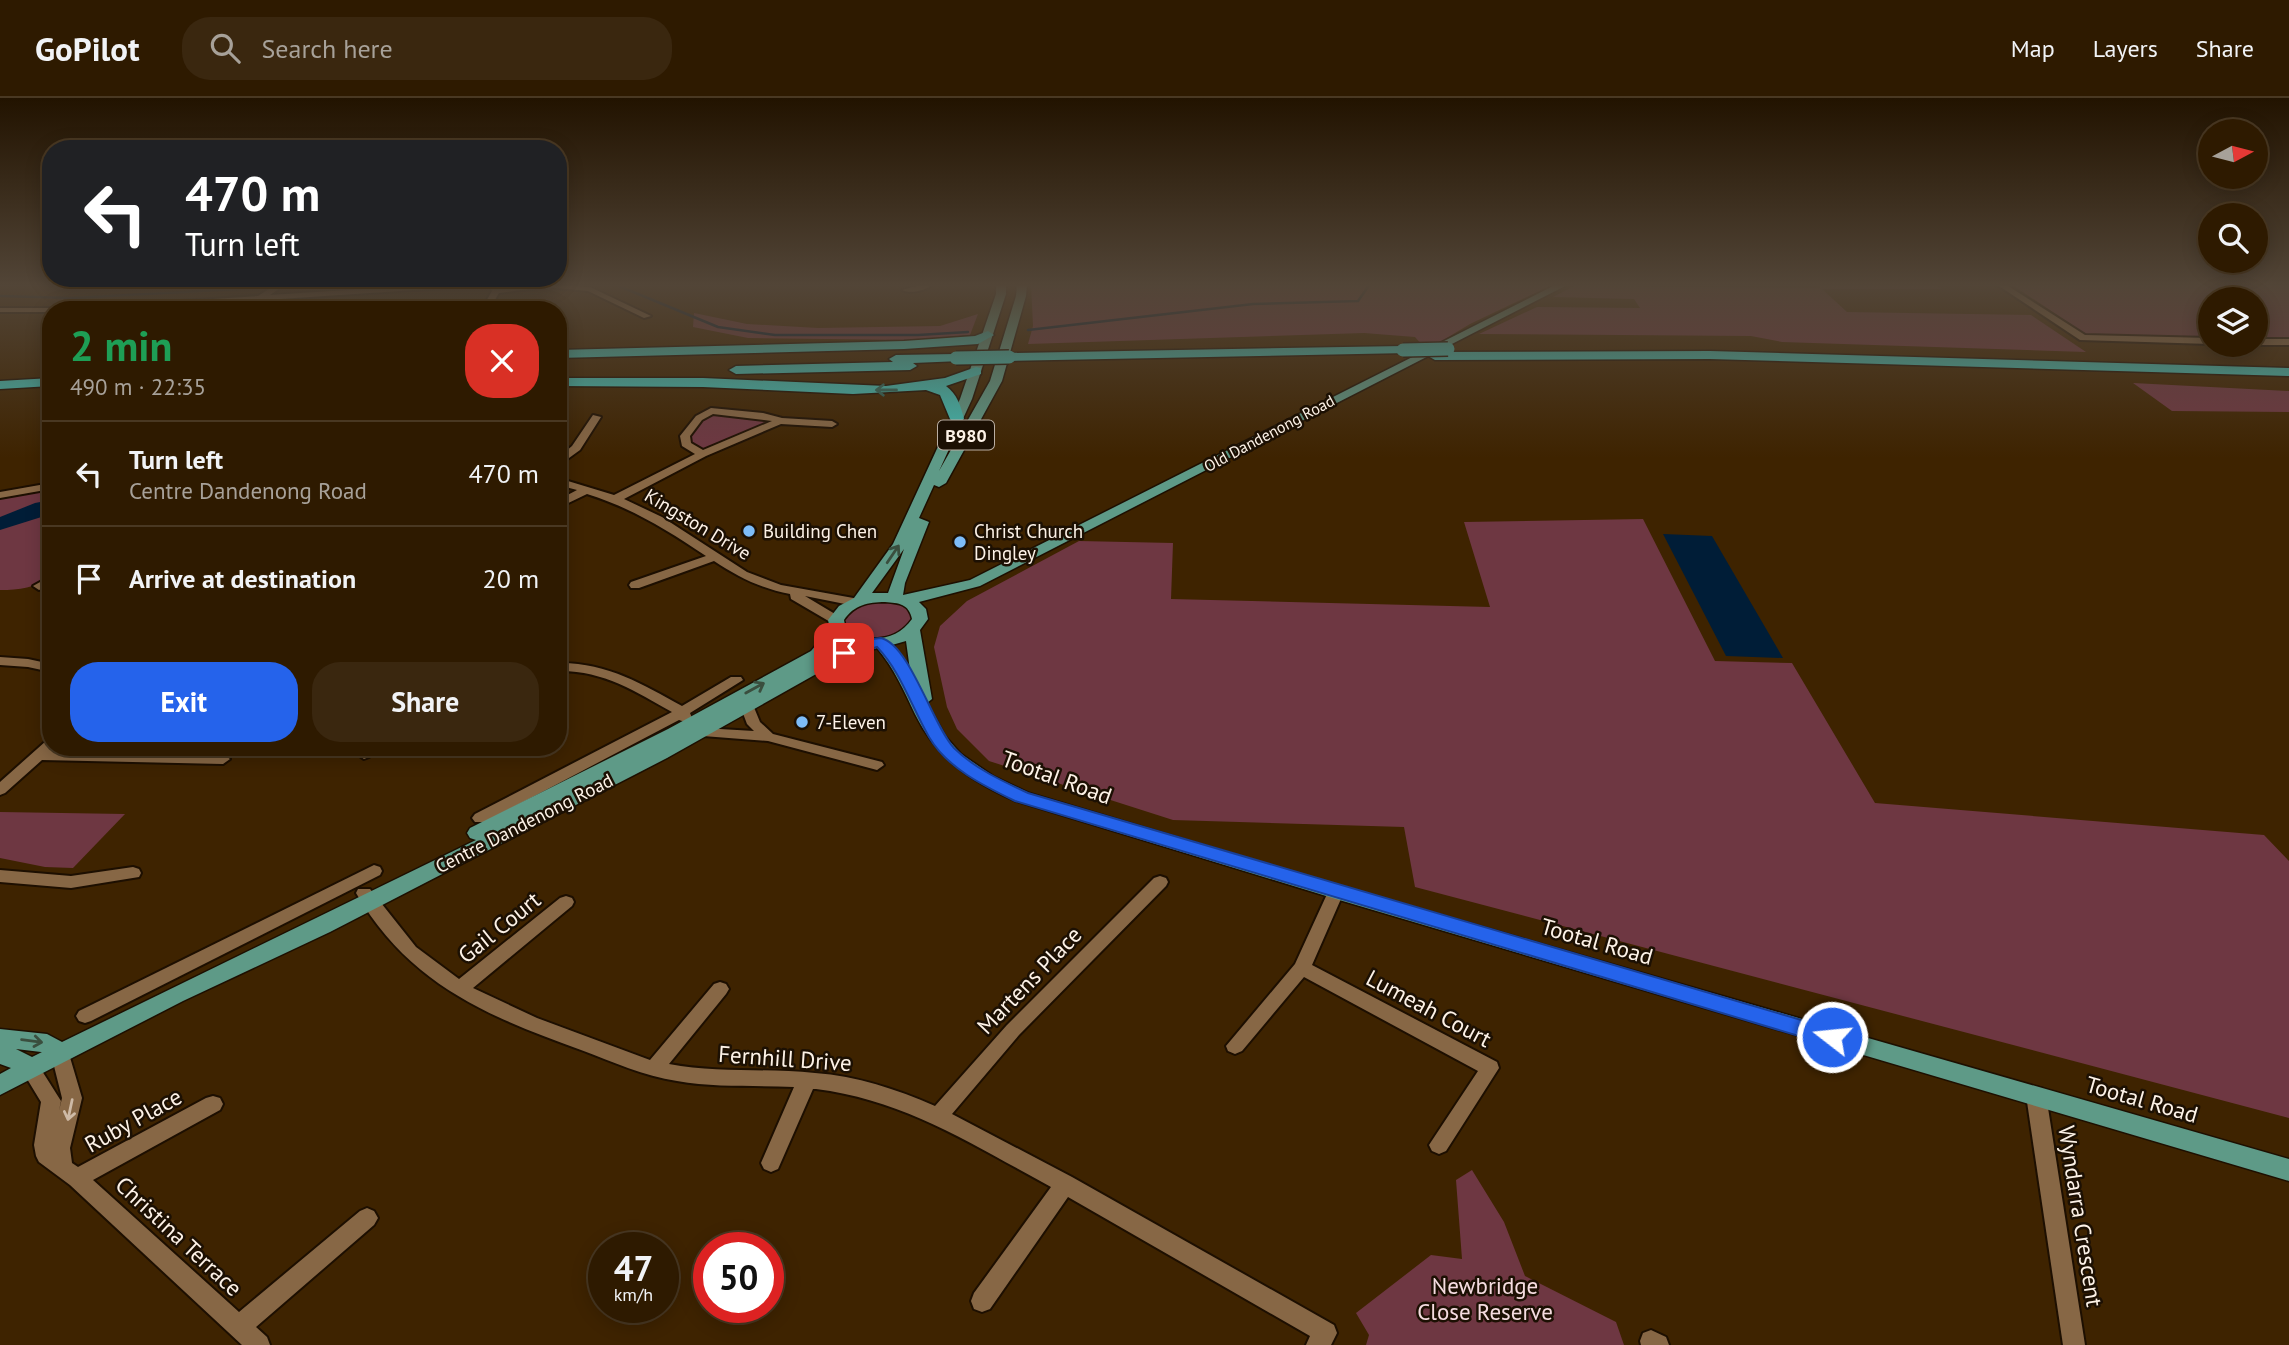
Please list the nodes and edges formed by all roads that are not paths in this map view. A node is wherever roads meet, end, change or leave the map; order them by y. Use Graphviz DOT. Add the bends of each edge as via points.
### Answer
graph roads {
  1 [pos="981,342"];
  2 [pos="986,342"];
  3 [pos="1010,342"];
  4 [pos="1449,342"];
  5 [pos="1396,353"];
  6 [pos="567,354"];
  7 [pos="1006,359"];
  8 [pos="955,362"];
  9 [pos="2289,364"];
  10 [pos="567,366"];
  11 [pos="976,371"];
  12 [pos="2289,372"];
  13 [pos="567,373"];
  14 [pos="567,382"];
  15 [pos="42,383"];
  16 [pos="0,385"];
  17 [pos="928,386"];
  18 [pos="42,393"];
  19 [pos="0,395"];
  20 [pos="596,417"];
  21 [pos="957,418"];
  22 [pos="780,421"];
  23 [pos="832,424"];
  24 [pos="702,454"];
  25 [pos="567,456"];
  26 [pos="567,483"];
  27 [pos="42,488"];
  28 [pos="587,489"];
  29 [pos="0,495"];
  30 [pos="615,499"];
  31 [pos="567,500"];
  32 [pos="715,557"];
  33 [pos="975,583"];
  34 [pos="635,585"];
  35 [pos="778,588"];
  36 [pos="901,599"];
  37 [pos="857,602"];
  38 [pos="916,623"];
  39 [pos="837,625"];
  40 [pos="875,643"];
  41 [pos="0,661"];
  42 [pos="42,666"];
  43 [pos="567,666"];
  44 [pos="736,680"];
  45 [pos="736,709"];
  46 [pos="924,710"];
  47 [pos="693,722"];
  48 [pos="768,737"];
  49 [pos="42,752"];
  50 [pos="39,755"];
  51 [pos="42,755"];
  52 [pos="85,756"];
  53 [pos="223,759"];
  54 [pos="877,765"];
  55 [pos="0,790"];
  56 [pos="480,818"];
  57 [pos="374,871"];
  58 [pos="133,873"];
  59 [pos="0,876"];
  60 [pos="1160,881"];
  61 [pos="1336,892"];
  62 [pos="367,897"];
  63 [pos="566,902"];
  64 [pos="1302,968"];
  65 [pos="170,986"];
  66 [pos="460,988"];
  67 [pos="720,989"];
  68 [pos="85,1016"];
  69 [pos="0,1038"];
  70 [pos="1235,1046"];
  71 [pos="0,1054"];
  72 [pos="60,1054"];
  73 [pos="30,1069"];
  74 [pos="654,1069"];
  75 [pos="807,1080"];
  76 [pos="0,1085"];
  77 [pos="2036,1096"];
  78 [pos="213,1104"];
  79 [pos="938,1116"];
  80 [pos="1439,1145"];
  81 [pos="771,1163"];
  82 [pos="2289,1170"];
  83 [pos="70,1172"];
  84 [pos="1065,1184"];
  85 [pos="367,1218"];
  86 [pos="982,1301"];
  87 [pos="239,1327"];
  88 [pos="1322,1339"];
  89 [pos="259,1345"];
  90 [pos="2074,1345"];
  1 -- 6 [label="highway"];
  2 -- 7 [label="main road"];
  2 -- 11 [label="main road, B980"];
  3 -- 7 [label="main road, B980"];
  4 -- 33 [label="main road, Old Dandenong Road"];
  5 -- 7 [label="highway"];
  5 -- 9 [label="highway, bridge" via="1705,349"];
  5 -- 12 [label="highway" via="1710,355"];
  7 -- 8 [label="highway"];
  7 -- 11 [label="main road"];
  7 -- 36 [label="main road, B980" via="934,492 897,583"];
  8 -- 10 [label="highway"];
  8 -- 13 [label="highway"];
  11 -- 17 [label="highway"];
  11 -- 21 [label="main road, B980"];
  17 -- 14 [label="highway, one-way" via="889,390 720,382"];
  15 -- 16 [label="highway"];
  17 -- 21 [label="highway" via="947,392"];
  18 -- 19 [label="highway"];
  20 -- 25 [label="street"];
  37 -- 21 [label="main road, B980, one-way" via="904,537"];
  22 -- 23 [label="street"];
  22 -- 24 [label="street"];
  22 -- 24 [label="street" via="726,409 709,410 685,436 686,444"];
  24 -- 30 [label="street"];
  26 -- 28 [label="street, Kingston Drive"];
  27 -- 29 [label="street"];
  28 -- 30 [label="street, Kingston Drive"];
  28 -- 31 [label="street"];
  30 -- 32 [label="street, Kingston Drive" via="668,524"];
  32 -- 34 [label="street"];
  32 -- 35 [label="street, Kingston Drive" via="743,575"];
  33 -- 36 [label="main road, Old Dandenong Road"];
  33 -- 38 [label="main road, Old Dandenong Road"];
  35 -- 37 [label="street, Kingston Drive"];
  35 -- 39 [label="street, Kingston Drive"];
  36 -- 37 [label="main road, Old Dandenong Road"];
  36 -- 38 [label="main road" via="918,609"];
  37 -- 39 [label="main road, B980" via="842,610"];
  38 -- 40 [label="main road, Old Dandenong Road" via="901,637"];
  38 -- 46 [label="main road, Tootal Road"];
  39 -- 40 [label="main road" via="849,639"];
  45 -- 39 [label="main road, Centre Dandenong Road, one-way" via="817,654"];
  40 -- 45 [label="main road, Centre Dandenong Road" via="828,661"];
  40 -- 46 [label="main road, Tootal Road" via="898,660"];
  41 -- 42 [label="street"];
  43 -- 47 [label="street" via="605,671"];
  44 -- 47 [label="street, Centre Dandenong Road"];
  45 -- 47 [label="main road, Centre Dandenong Road"];
  45 -- 47 [label="street"];
  45 -- 48 [label="street"];
  46 -- 61 [label="main road, Tootal Road" via="950,753 1001,788"];
  47 -- 48 [label="street"];
  47 -- 56 [label="street, Centre Dandenong Road"];
  47 -- 62 [label="main road, Centre Dandenong Road"];
  48 -- 54 [label="street"];
  49 -- 50 [label="street"];
  50 -- 51 [label="street"];
  50 -- 55 [label="street"];
  52 -- 53 [label="street"];
  57 -- 65 [label="street, Centre Dandenong Road"];
  58 -- 59 [label="street" via="71,882"];
  60 -- 79 [label="street, Martens Place" via="1013,1030"];
  61 -- 64 [label="street"];
  61 -- 77 [label="main road, Tootal Road"];
  62 -- 65 [label="main road, Centre Dandenong Road"];
  62 -- 66 [label="street, Fernhill Drive" via="417,958"];
  63 -- 66 [label="street, Gail Court"];
  64 -- 70 [label="street"];
  64 -- 80 [label="street, Lumeah Court" via="1490,1068"];
  65 -- 68 [label="street, Centre Dandenong Road"];
  65 -- 72 [label="main road, Centre Dandenong Road"];
  66 -- 74 [label="street, Fernhill Drive" via="498,1010"];
  67 -- 74 [label="street"];
  69 -- 72 [label="main road, one-way" via="47,1043"];
  71 -- 73 [label="main road" via="18,1059"];
  72 -- 73 [label="main road, Centre Dandenong Road"];
  72 -- 83 [label="street, one-way" via="72,1098 60,1148"];
  73 -- 76 [label="main road, Centre Dandenong Road"];
  73 -- 83 [label="street, Christina Terrace" via="51,1101 46,1156"];
  74 -- 75 [label="street, Fernhill Drive" via="715,1078"];
  75 -- 79 [label="street, Fernhill Drive" via="868,1089"];
  75 -- 81 [label="street"];
  77 -- 82 [label="main road, Tootal Road"];
  77 -- 90 [label="street, Wyndarra Crescent"];
  78 -- 83 [label="street, Ruby Place"];
  79 -- 84 [label="street, Fernhill Drive"];
  83 -- 87 [label="street, Christina Terrace"];
  84 -- 86 [label="street"];
  84 -- 88 [label="street, Fernhill Drive"];
  85 -- 87 [label="street"];
  87 -- 89 [label="street, Christina Terrace"];
}
